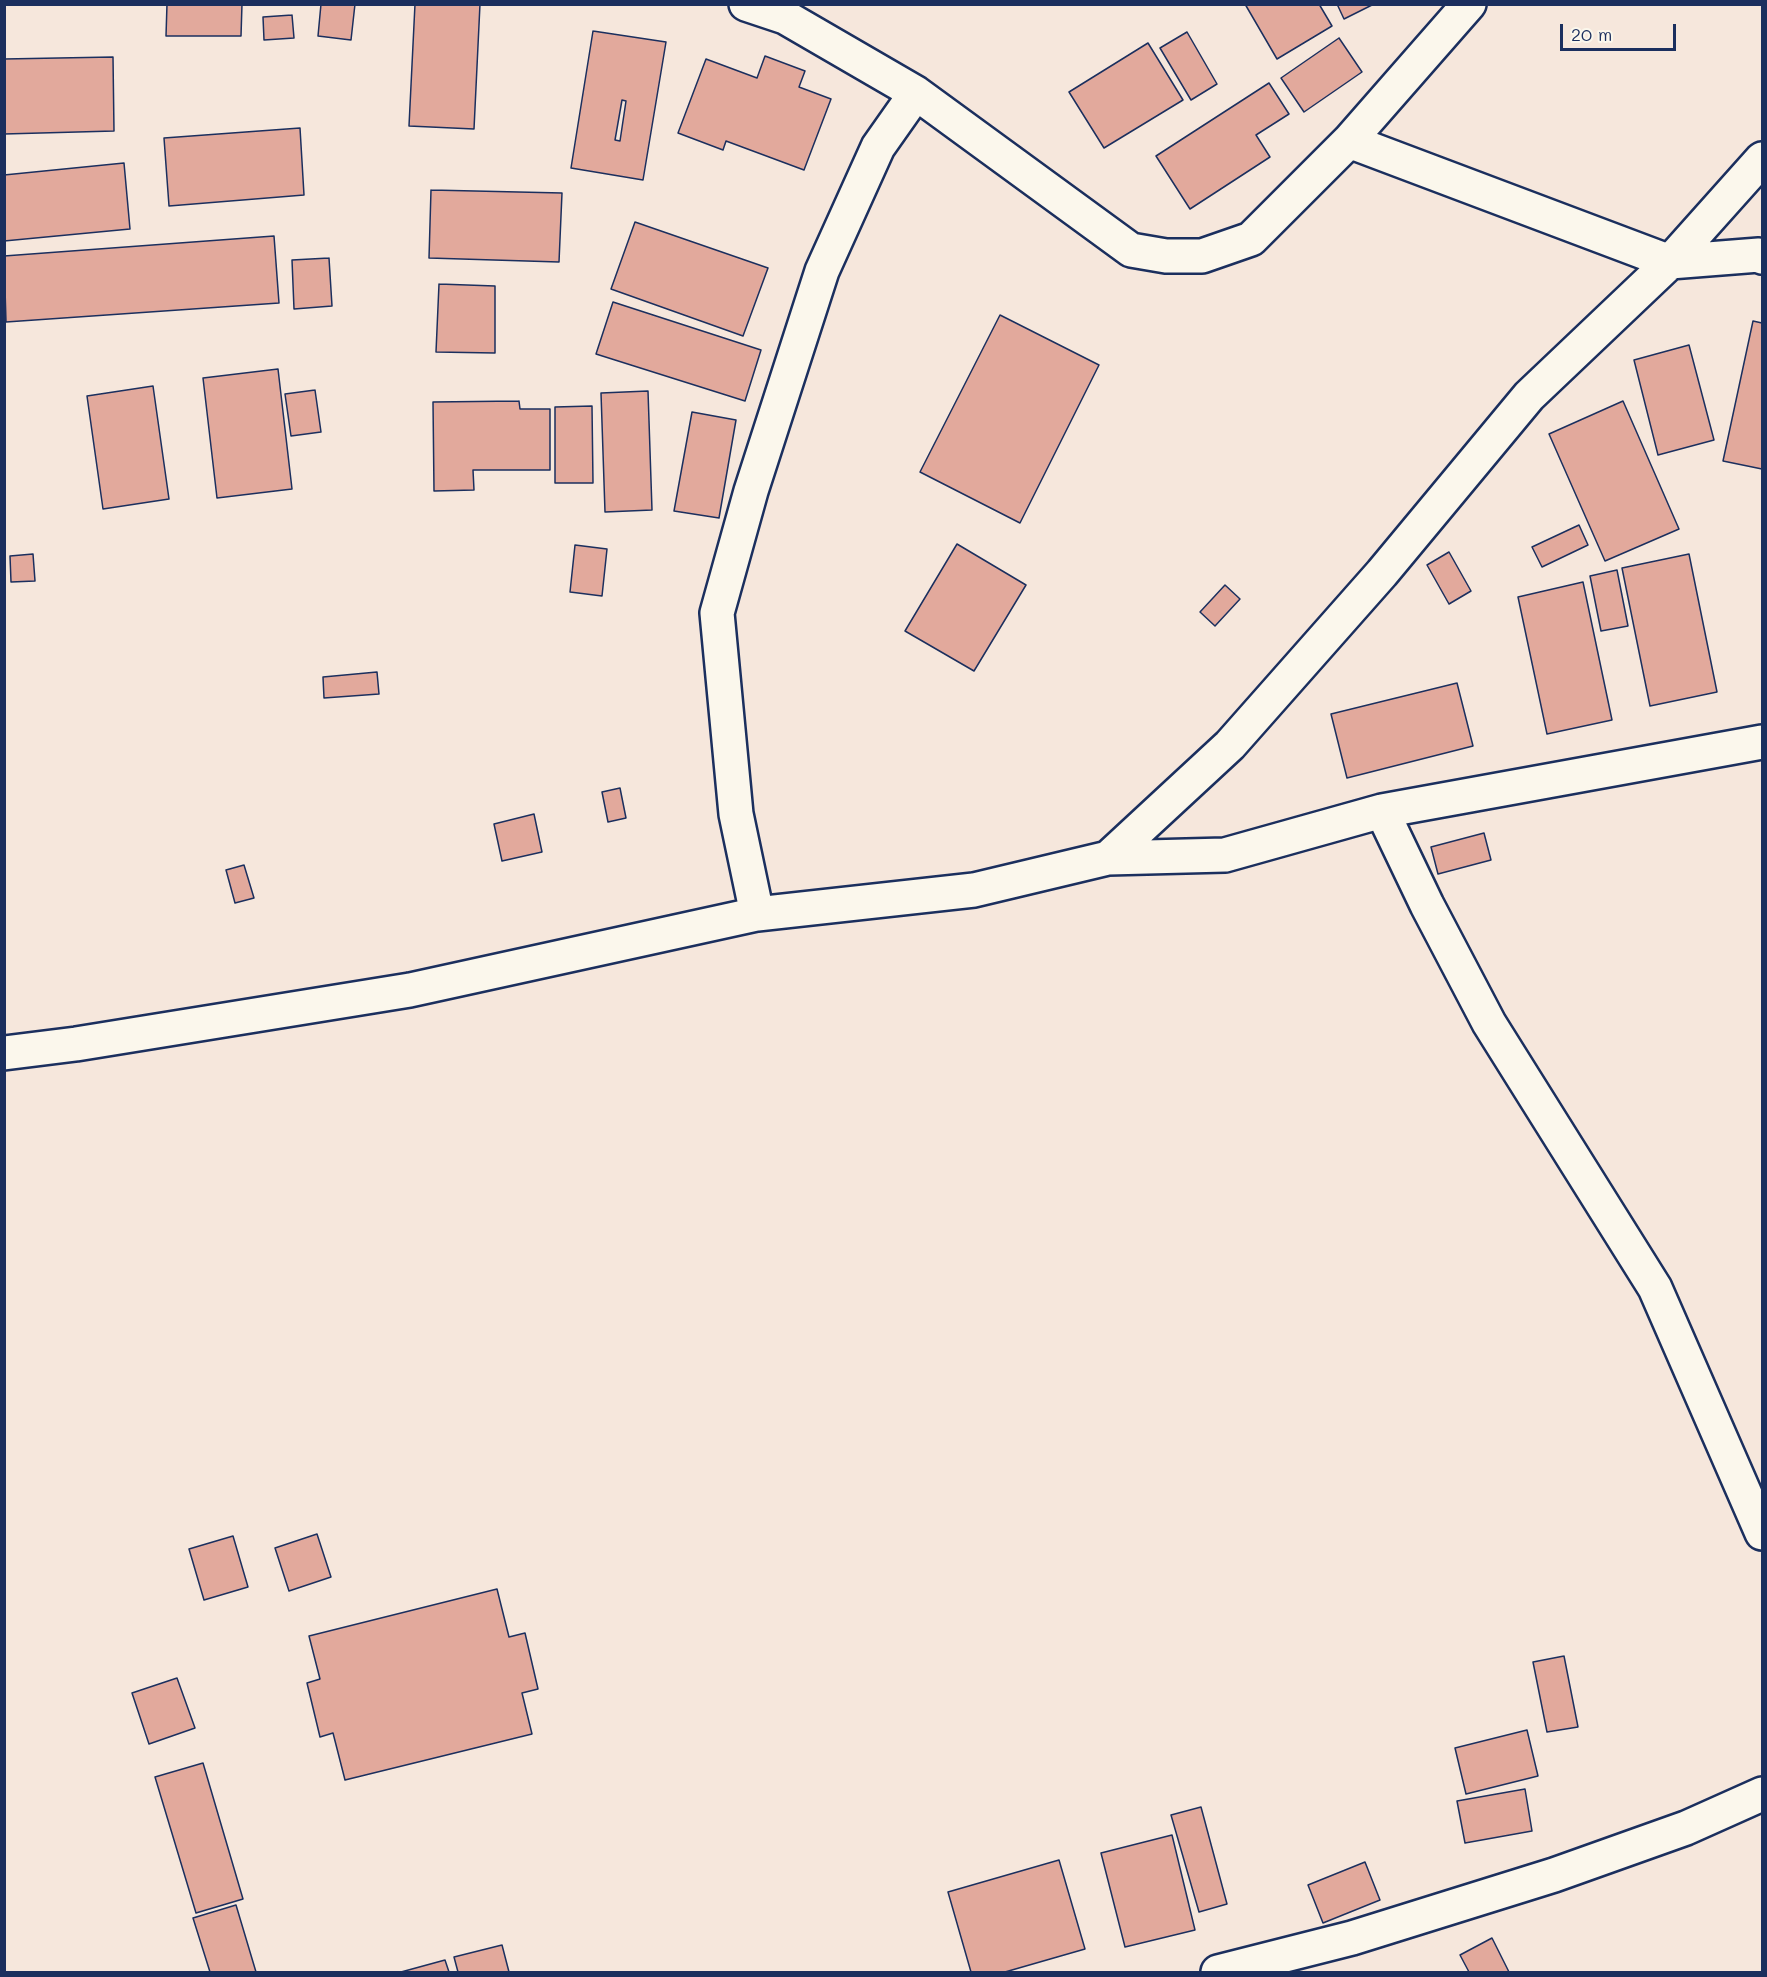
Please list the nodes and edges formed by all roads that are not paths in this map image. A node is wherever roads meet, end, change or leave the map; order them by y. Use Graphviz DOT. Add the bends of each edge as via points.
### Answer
graph roads {
  1 [pos="746,4"];
  2 [pos="1469,4"];
  3 [pos="916,93"];
  4 [pos="1349,141"];
  5 [pos="1762,159"];
  6 [pos="1762,257"];
  7 [pos="1670,262"];
  8 [pos="1762,742"];
  9 [pos="1382,811"];
  10 [pos="1108,858"];
  11 [pos="757,914"];
  12 [pos="4,1053"];
  13 [pos="1762,1533"];
  14 [pos="1762,1794"];
  15 [pos="1218,1972"];
  1 -- 3 [label="street" via="785,17"];
  2 -- 4 [label="street"];
  3 -- 4 [label="street" via="1131,250 1166,256 1202,256 1251,239"];
  3 -- 11 [label="street" via="878,147 822,271 751,490 717,613 736,814"];
  4 -- 7 [label="street"];
  5 -- 7 [label="street"];
  6 -- 7 [label="street"];
  7 -- 10 [label="street" via="1529,396 1382,573 1230,745"];
  8 -- 9 [label="street"];
  9 -- 10 [label="street" via="1225,855"];
  9 -- 13 [label="street" via="1426,905 1489,1023 1654,1288"];
  10 -- 11 [label="street" via="974,890"];
  11 -- 12 [label="street" via="410,990"];
  14 -- 15 [label="street" via="1686,1828 1554,1875 1352,1938"];
}
